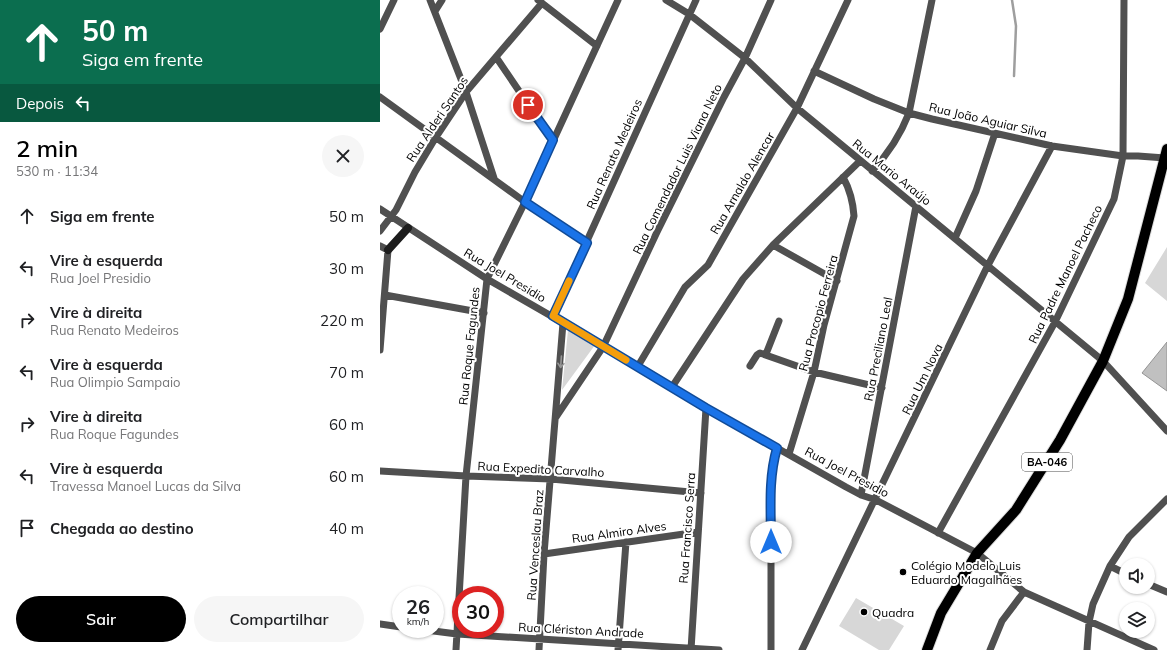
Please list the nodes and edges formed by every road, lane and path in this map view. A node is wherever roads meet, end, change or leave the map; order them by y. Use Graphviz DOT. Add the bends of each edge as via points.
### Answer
graph roads {
  1 [pos="394,0"];
  2 [pos="430,0"];
  3 [pos="442,0"];
  4 [pos="618,0"];
  5 [pos="666,0"];
  6 [pos="696,0"];
  7 [pos="771,0"];
  8 [pos="848,0"];
  9 [pos="932,0"];
  10 [pos="1124,0"];
  11 [pos="540,2"];
  12 [pos="434,11"];
  13 [pos="689,14"];
  14 [pos="380,29"];
  15 [pos="597,46"];
  16 [pos="496,57"];
  17 [pos="745,58"];
  18 [pos="814,71"];
  19 [pos="466,92"];
  20 [pos="380,97"];
  21 [pos="797,108"];
  22 [pos="909,113"];
  23 [pos="995,133"];
  24 [pos="436,137"];
  25 [pos="553,140"];
  26 [pos="1052,146"];
  27 [pos="1166,154"];
  28 [pos="1122,156"];
  29 [pos="860,161"];
  30 [pos="872,171"];
  31 [pos="843,177"];
  32 [pos="494,179"];
  33 [pos="525,202"];
  34 [pos="916,206"];
  35 [pos="380,209"];
  36 [pos="392,216"];
  37 [pos="408,228"];
  38 [pos="380,231"];
  39 [pos="955,238"];
  40 [pos="587,243"];
  41 [pos="773,245"];
  42 [pos="380,246"];
  43 [pos="388,250"];
  44 [pos="987,267"];
  45 [pos="487,279"];
  46 [pos="837,281"];
  47 [pos="385,294"];
  48 [pos="484,313"];
  49 [pos="553,316"];
  50 [pos="779,321"];
  51 [pos="1056,322"];
  52 [pos="564,323"];
  53 [pos="603,347"];
  54 [pos="380,350"];
  55 [pos="766,354"];
  56 [pos="1103,361"];
  57 [pos="638,366"];
  58 [pos="750,366"];
  59 [pos="814,372"];
  60 [pos="672,387"];
  61 [pos="882,388"];
  62 [pos="706,408"];
  63 [pos="556,417"];
  64 [pos="1167,431"];
  65 [pos="777,448"];
  66 [pos="789,454"];
  67 [pos="380,471"];
  68 [pos="466,476"];
  69 [pos="551,479"];
  70 [pos="700,493"];
  71 [pos="861,495"];
  72 [pos="1167,499"];
  73 [pos="876,500"];
  74 [pos="698,532"];
  75 [pos="938,533"];
  76 [pos="626,542"];
  77 [pos="977,553"];
  78 [pos="544,554"];
  79 [pos="1110,566"];
  80 [pos="1119,570"];
  81 [pos="460,586"];
  82 [pos="1155,587"];
  83 [pos="1024,592"];
  84 [pos="1167,592"];
  85 [pos="1089,622"];
  86 [pos="380,624"];
  87 [pos="392,626"];
  88 [pos="504,637"];
  89 [pos="458,638"];
  90 [pos="540,639"];
  91 [pos="618,647"];
  92 [pos="691,649"];
  93 [pos="1151,649"];
  94 [pos="456,650"];
  95 [pos="539,650"];
  96 [pos="719,650"];
  97 [pos="771,650"];
  98 [pos="802,650"];
  99 [pos="927,650"];
  100 [pos="990,650"];
  101 [pos="1087,650"];
  1 -- 14 [label="street"];
  2 -- 12 [label="street"];
  3 -- 12 [label="street"];
  4 -- 15 [label="street, Rua Roque Fagundes"];
  5 -- 13 [label="street, Rua Mario Araújo"];
  6 -- 13 [label="street, Rua Renato Medeiros"];
  7 -- 17 [label="street, Rua Comendador Luis Viana Neto"];
  8 -- 18 [label="street, Rua Arnaldo Alencar"];
  9 -- 22 [label="street"];
  10 -- 28 [label="street, Rua Padre Manoel Pacheco"];
  11 -- 15 [label="street"];
  11 -- 16 [label="street, Rua Alderi Santos"];
  12 -- 19 [label="street"];
  13 -- 17 [label="street, Rua Mario Araújo"];
  13 -- 40 [label="street, Rua Renato Medeiros"];
  15 -- 25 [label="street, Rua Roque Fagundes"];
  16 -- 19 [label="street, Rua Alderi Santos"];
  16 -- 25 [label="street"];
  17 -- 21 [label="street, Rua Mario Araújo"];
  17 -- 53 [label="street, Rua Comendador Luis Viana Neto" via="657,232"];
  18 -- 21 [label="street, Rua Arnaldo Alencar"];
  18 -- 22 [label="street, Rua João Aguiar Silva"];
  19 -- 24 [label="street, Rua Alderi Santos"];
  19 -- 32 [label="street"];
  20 -- 24 [label="street"];
  21 -- 29 [label="street, Rua Mario Araújo"];
  21 -- 57 [label="street, Rua Arnaldo Alencar" via="708,264 685,287"];
  22 -- 23 [label="street, Rua João Aguiar Silva"];
  22 -- 30 [label="street" via="894,146"];
  23 -- 26 [label="street, Rua João Aguiar Silva"];
  23 -- 39 [label="street" via="976,191"];
  24 -- 32 [label="street"];
  24 -- 36 [label="street, Rua Alderi Santos"];
  25 -- 33 [label="street, Rua Roque Fagundes"];
  26 -- 28 [label="street, Rua João Aguiar Silva"];
  26 -- 44 [label="street, Rua Um Nova"];
  27 -- 28 [label="street, Rua João Aguiar Silva"];
  27 -- 56 [label="main road, BA-046" via="1128,299"];
  28 -- 51 [label="street, Rua Padre Manoel Pacheco" via="1114,199"];
  29 -- 30 [label="street, Rua Mario Araújo"];
  29 -- 31 [label="street"];
  30 -- 34 [label="street, Rua Mario Araújo"];
  31 -- 41 [label="street"];
  31 -- 46 [label="street, Rua Procopio Ferreira" via="853,202 854,216"];
  32 -- 33 [label="street"];
  33 -- 40 [label="street"];
  33 -- 45 [label="street, Rua Roque Fagundes"];
  34 -- 39 [label="street, Rua Mario Araújo"];
  34 -- 61 [label="street, Rua Preciliano Leal"];
  35 -- 36 [label="street, Rua Joel Presidio"];
  36 -- 37 [label="street, Rua Joel Presidio"];
  36 -- 38 [label="street, Rua Alderi Santos"];
  37 -- 43 [label="street"];
  37 -- 45 [label="street, Rua Joel Presidio"];
  39 -- 44 [label="street, Rua Mario Araújo"];
  40 -- 49 [label="street, Rua Renato Medeiros"];
  41 -- 46 [label="street"];
  41 -- 60 [label="street" via="743,279"];
  42 -- 43 [label="street"];
  43 -- 47 [label="street"];
  44 -- 51 [label="street, Rua Mario Araújo"];
  44 -- 73 [label="street, Rua Um Nova"];
  45 -- 48 [label="street, Rua Roque Fagundes"];
  45 -- 49 [label="street, Rua Joel Presidio"];
  46 -- 59 [label="street, Rua Procopio Ferreira"];
  47 -- 48 [label="street"];
  47 -- 54 [label="street"];
  48 -- 68 [label="street, Rua Roque Fagundes"];
  49 -- 52 [label="street, Rua Joel Presidio"];
  50 -- 55 [label="street"];
  51 -- 56 [label="street, Rua Mario Araújo"];
  51 -- 75 [label="street, Rua Padre Manoel Pacheco"];
  52 -- 53 [label="street, Rua Joel Presidio"];
  52 -- 63 [label="street, Rua Venceslau Braz, one-way"];
  53 -- 57 [label="street, Rua Joel Presidio"];
  53 -- 63 [label="street, Rua Comendador Luis Viana Neto"];
  55 -- 58 [label="street" via="758,353"];
  55 -- 59 [label="street"];
  56 -- 64 [label="street, Rua Mario Araújo"];
  56 -- 77 [label="main road, BA-046" via="1064,433 1016,510"];
  57 -- 60 [label="street, Rua Joel Presidio"];
  59 -- 61 [label="street"];
  59 -- 66 [label="street, Rua Procopio Ferreira"];
  60 -- 62 [label="street, Rua Joel Presidio"];
  61 -- 71 [label="street, Rua Preciliano Leal"];
  62 -- 65 [label="street, Rua Joel Presidio"];
  62 -- 70 [label="street, Rua Francisco Serra"];
  63 -- 69 [label="street, Rua Venceslau Braz"];
  65 -- 66 [label="street, Rua Joel Presidio"];
  65 -- 97 [label="street" via="771,481"];
  66 -- 71 [label="street, Rua Joel Presidio"];
  67 -- 68 [label="street, Rua Expedito Carvalho"];
  68 -- 69 [label="street, Rua Expedito Carvalho"];
  68 -- 81 [label="street, Rua Roque Fagundes"];
  69 -- 70 [label="street, Rua Expedito Carvalho"];
  69 -- 78 [label="street, Rua Venceslau Braz"];
  70 -- 74 [label="street, Rua Francisco Serra"];
  71 -- 73 [label="street, Rua Joel Presidio"];
  72 -- 79 [label="street" via="1129,537"];
  73 -- 75 [label="street, Rua Joel Presidio"];
  73 -- 98 [label="street, Rua Um Nova"];
  74 -- 76 [label="street, Rua Almiro Alves"];
  74 -- 92 [label="street, Rua Francisco Serra"];
  75 -- 77 [label="street, Rua Joel Presidio"];
  76 -- 78 [label="street, Rua Almiro Alves"];
  76 -- 91 [label="street"];
  77 -- 83 [label="street, Rua Joel Presidio"];
  77 -- 99 [label="main road, BA-046" via="941,613"];
  78 -- 90 [label="street, Rua Venceslau Braz"];
  79 -- 80 [label="street"];
  79 -- 85 [label="street" via="1099,589"];
  82 -- 84 [label="street"];
  83 -- 85 [label="street, Rua Joel Presidio"];
  83 -- 100 [label="street" via="1002,621"];
  85 -- 93 [label="street, Rua Joel Presidio"];
  85 -- 101 [label="street"];
  86 -- 87 [label="street"];
  88 -- 90 [label="street, Rua Clériston Andrade"];
  89 -- 94 [label="street, Rua Roque Fagundes"];
  90 -- 91 [label="street, Rua Clériston Andrade"];
  90 -- 95 [label="street, Rua Venceslau Braz"];
  91 -- 92 [label="street, Rua Clériston Andrade"];
  92 -- 96 [label="street, Rua Clériston Andrade"];
}
